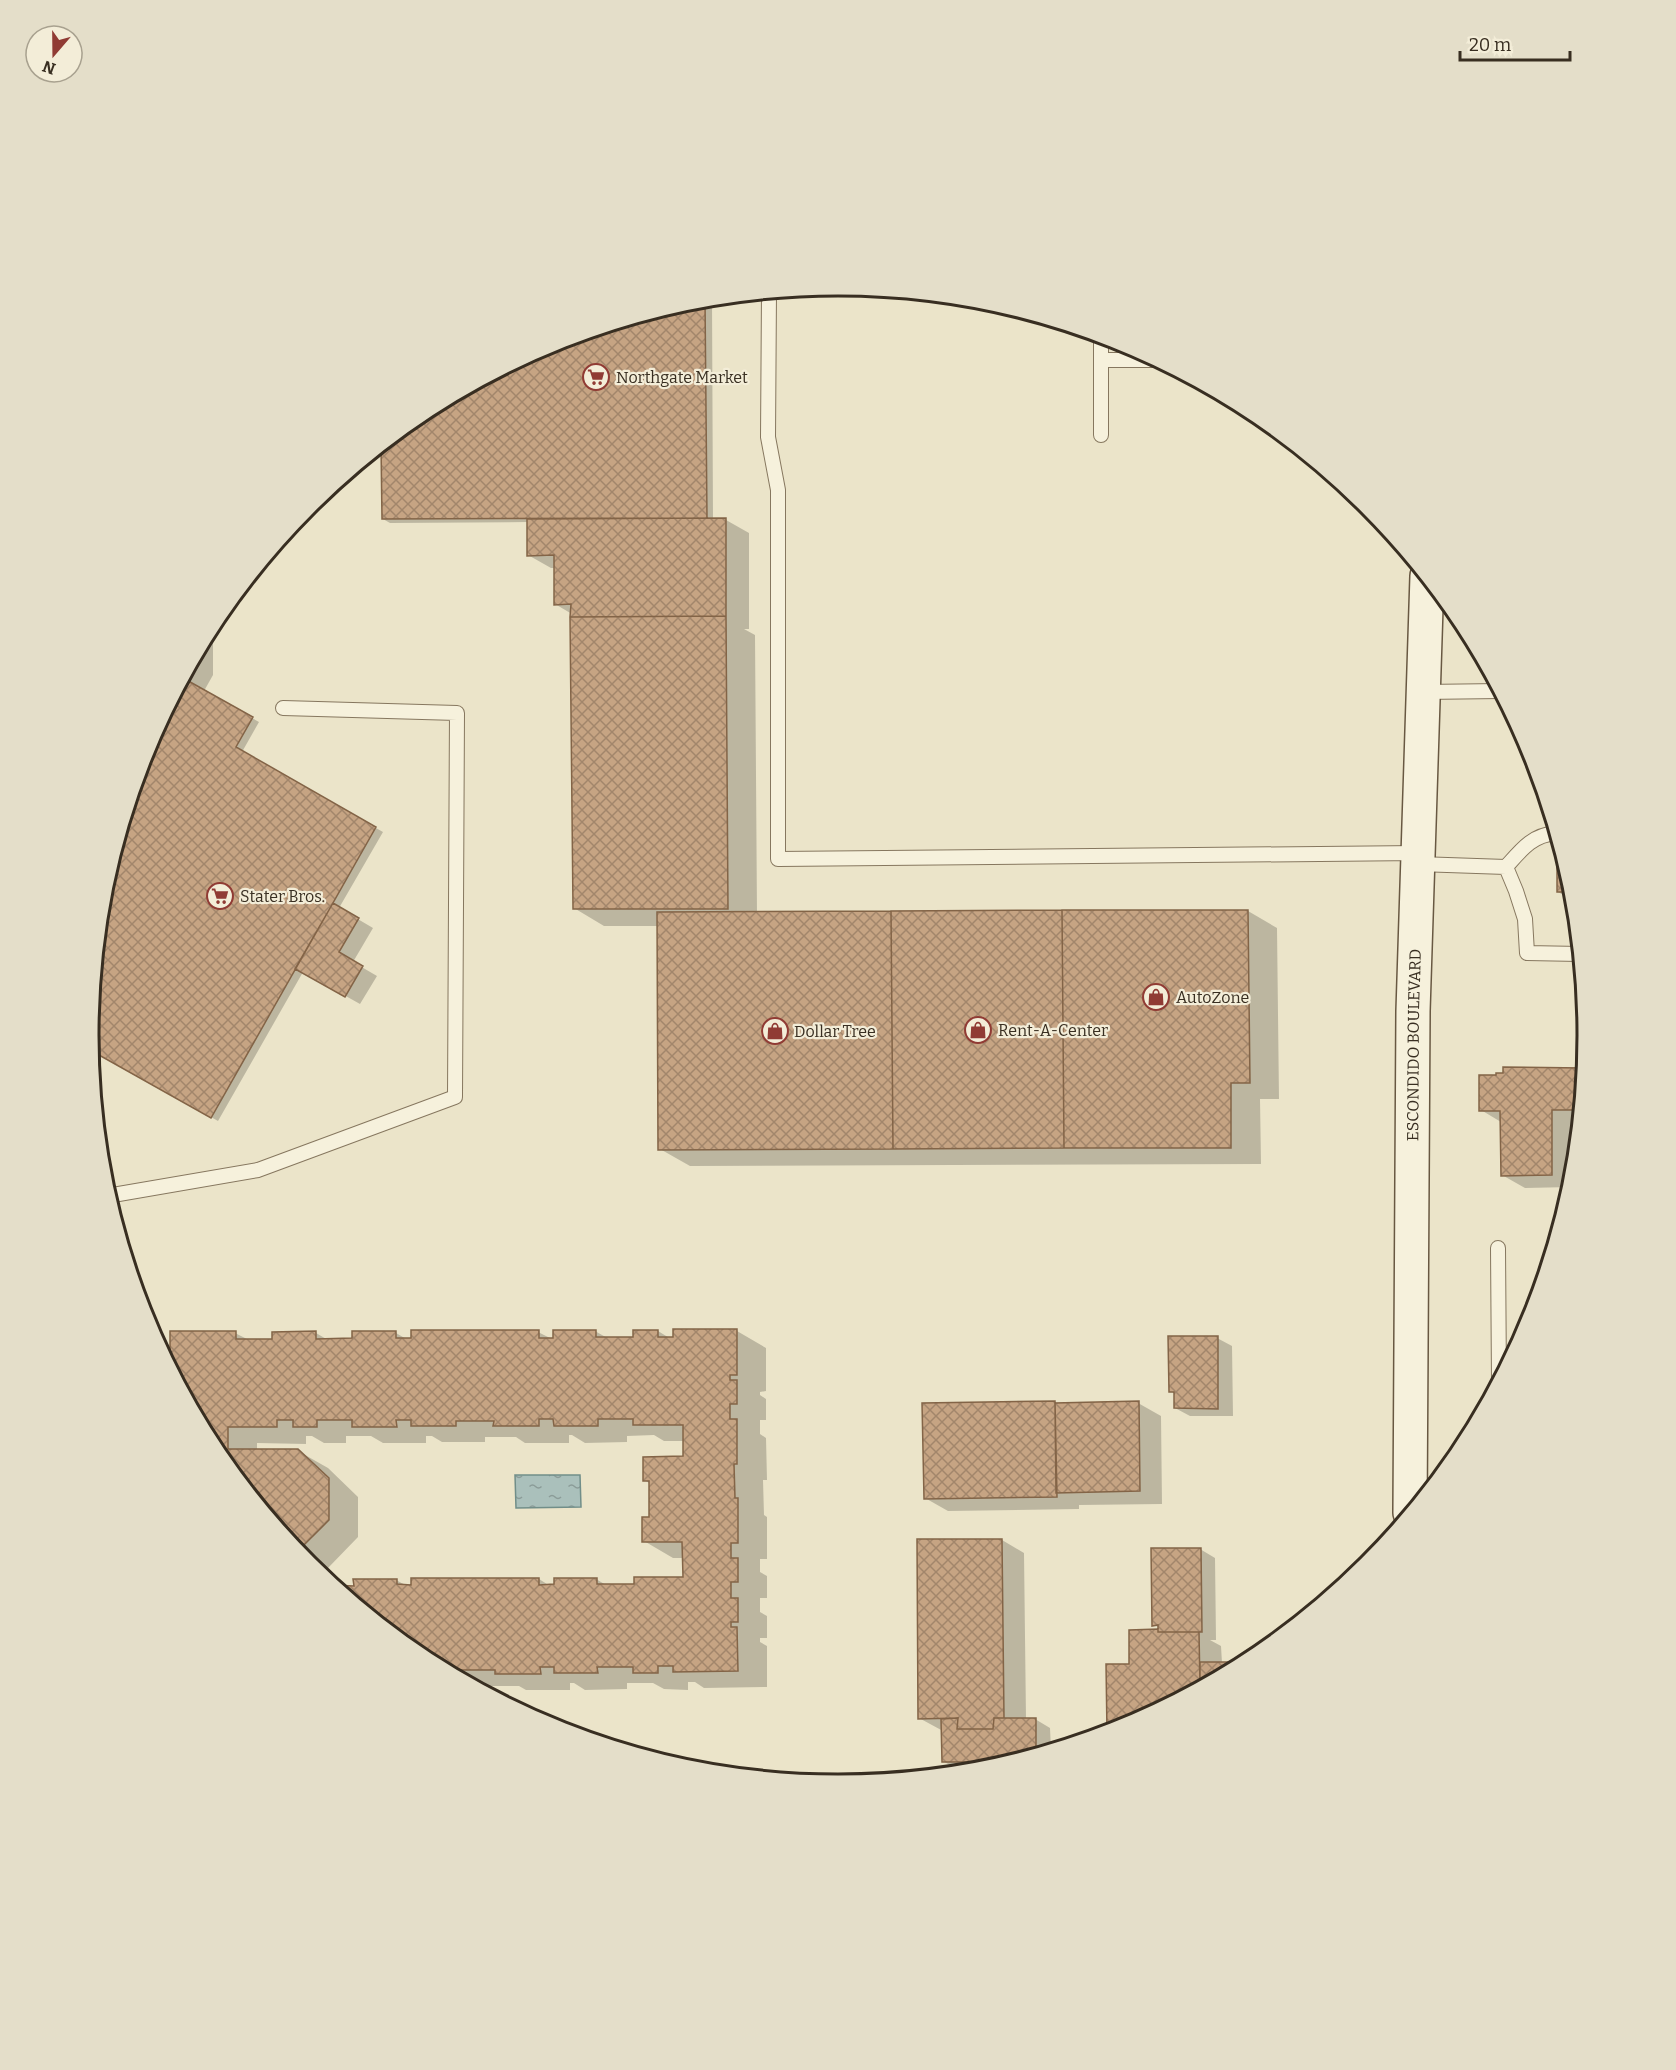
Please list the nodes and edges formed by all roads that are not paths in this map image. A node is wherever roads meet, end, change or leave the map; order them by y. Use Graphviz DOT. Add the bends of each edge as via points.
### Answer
graph roads {
  1 [pos="769,300"];
  2 [pos="1101,344"];
  3 [pos="1101,360"];
  4 [pos="1139,360"];
  5 [pos="1101,435"];
  6 [pos="1426,587"];
  7 [pos="1492,691"];
  8 [pos="1423,692"];
  9 [pos="283,708"];
  10 [pos="1549,834"];
  11 [pos="1418,859"];
  12 [pos="1506,867"];
  13 [pos="1572,954"];
  14 [pos="117,1194"];
  15 [pos="1498,1248"];
  16 [pos="1499,1366"];
  17 [pos="1410,1502"];
  1 -- 11 [label="lane" via="768,437 778,490 778,859"];
  2 -- 3 [label="lane"];
  3 -- 4 [label="lane"];
  3 -- 5 [label="lane"];
  6 -- 8 [label="main road, ESCONDIDO BOULEVARD"];
  7 -- 8 [label="lane"];
  8 -- 11 [label="main road, ESCONDIDO BOULEVARD"];
  9 -- 14 [label="lane" via="457,713 455,1097 258,1170"];
  10 -- 12 [label="lane" via="1525,846"];
  11 -- 12 [label="lane"];
  11 -- 17 [label="main road, ESCONDIDO BOULEVARD" via="1412,1055"];
  12 -- 13 [label="lane" via="1525,919 1527,953"];
  15 -- 16 [label="lane"];
}
